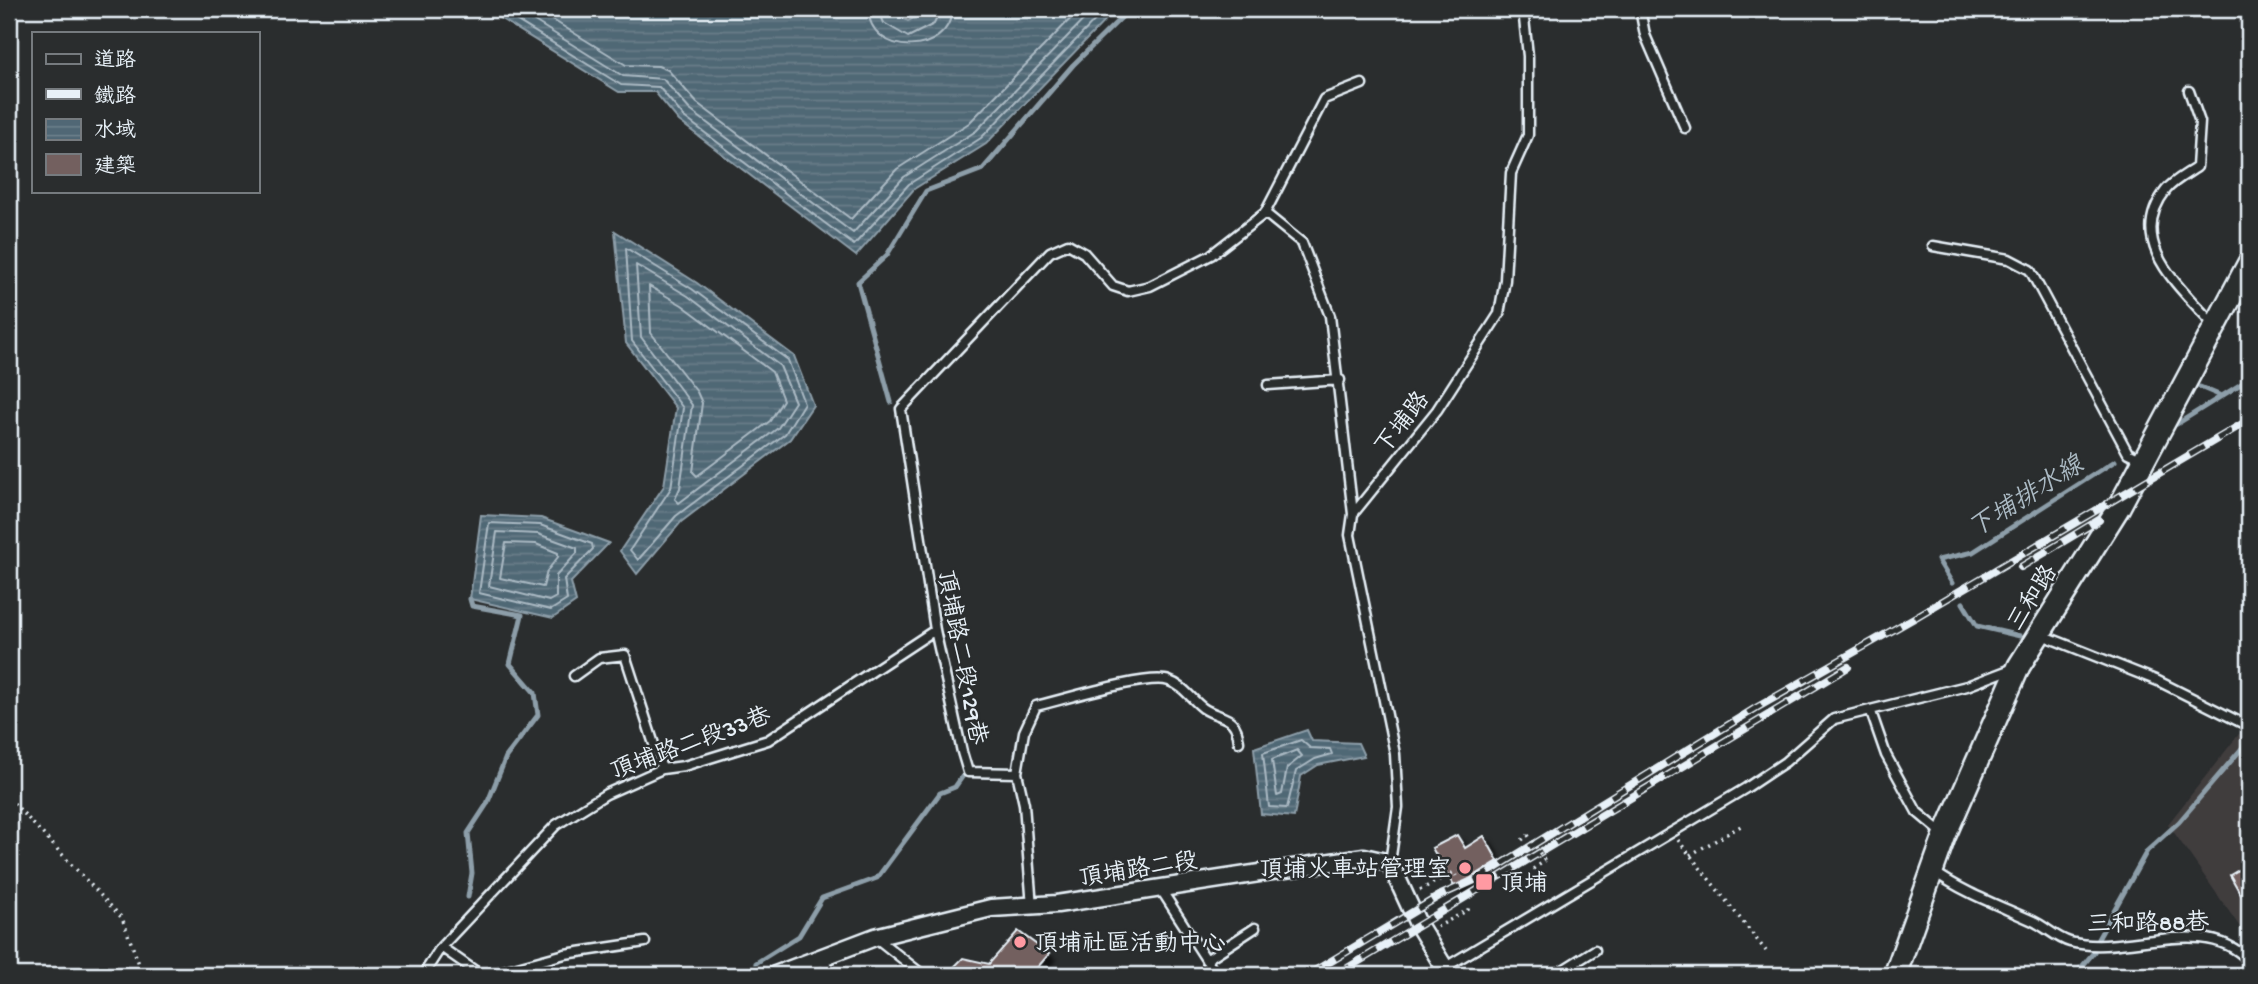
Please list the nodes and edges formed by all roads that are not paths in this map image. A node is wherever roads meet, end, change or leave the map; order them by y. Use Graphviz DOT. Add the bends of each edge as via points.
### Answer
graph roads {
  1 [pos="1523,9"];
  2 [pos="1640,9"];
  3 [pos="1362,84"];
  4 [pos="2189,90"];
  5 [pos="1685,128"];
  6 [pos="1265,213"];
  7 [pos="1933,246"];
  8 [pos="2249,263"];
  9 [pos="2215,326"];
  10 [pos="1340,380"];
  11 [pos="1268,385"];
  12 [pos="2143,460"];
  13 [pos="1353,514"];
  14 [pos="935,630"];
  15 [pos="2039,634"];
  16 [pos="2019,666"];
  17 [pos="574,676"];
  18 [pos="1871,712"];
  19 [pos="2244,724"];
  20 [pos="1238,742"];
  21 [pos="662,769"];
  22 [pos="1017,773"];
  23 [pos="1945,835"];
  24 [pos="1390,863"];
  25 [pos="1933,871"];
  26 [pos="1160,888"];
  27 [pos="1032,907"];
  28 [pos="1255,928"];
  29 [pos="874,937"];
  30 [pos="645,942"];
  31 [pos="441,947"];
  32 [pos="1595,950"];
  33 [pos="822,959"];
  34 [pos="1206,960"];
  35 [pos="2249,961"];
  36 [pos="1446,972"];
  37 [pos="423,975"];
  38 [pos="481,975"];
  39 [pos="488,975"];
  40 [pos="775,975"];
  41 [pos="833,975"];
  42 [pos="923,975"];
  43 [pos="1216,975"];
  44 [pos="1555,975"];
  45 [pos="1895,975"];
  1 -- 13 [label="lane, 下埔路" via="1528,135 1511,173 1499,314 1437,410"];
  2 -- 5 [label="lane" via="1645,35"];
  3 -- 6 [label="lane" via="1324,99"];
  4 -- 9 [label="lane" via="2200,122 2197,167 2168,188 2151,214 2150,238 2167,271"];
  6 -- 10 [label="lane" via="1302,243 1330,316"];
  6 -- 14 [label="lane, 頂埔路二段129巷" via="1211,255 1150,286 1128,291 1113,286 1084,253 1068,244 1050,252 901,410"];
  7 -- 12 [label="lane" via="2009,259 2030,270 2128,453"];
  8 -- 9 [label="main road, 三和路"];
  9 -- 12 [label="main road, 三和路"];
  10 -- 11 [label="lane"];
  10 -- 13 [label="lane"];
  12 -- 15 [label="main road, 三和路" via="2119,507"];
  13 -- 24 [label="lane" via="1350,535 1395,754 1398,807"];
  14 -- 21 [label="lane, 頂埔路二段33巷" via="768,740"];
  14 -- 22 [label="lane, 頂埔路二段129巷" via="968,772"];
  15 -- 16 [label="main road, 三和路"];
  15 -- 19 [label="lane" via="2158,681"];
  16 -- 18 [label="lane" via="1967,686"];
  16 -- 23 [label="main road, 三和路"];
  17 -- 21 [label="lane" via="599,658 625,655"];
  18 -- 23 [label="lane" via="1886,755 1917,812"];
  18 -- 36 [label="lane" via="1834,719 1784,762"];
  20 -- 22 [label="lane" via="1238,732 1228,718 1203,708 1192,695 1168,680 1141,681 1036,706 1024,732"];
  21 -- 31 [label="lane, 頂埔路二段33巷" via="606,794 556,825"];
  22 -- 27 [label="lane" via="1024,804"];
  23 -- 25 [label="main road, 三和路"];
  24 -- 26 [label="street, 頂埔路二段" via="1364,857"];
  24 -- 36 [label="street" via="1423,935"];
  25 -- 35 [label="lane, 三和路88巷" via="1973,896 2069,941 2110,944 2219,939"];
  25 -- 45 [label="main road, 三和路"];
  26 -- 27 [label="street, 頂埔路二段"];
  26 -- 34 [label="lane"];
  27 -- 29 [label="street, 頂埔路二段" via="991,908"];
  28 -- 34 [label="lane"];
  29 -- 33 [label="street, 頂埔路二段"];
  29 -- 42 [label="lane"];
  30 -- 39 [label="lane" via="565,954"];
  31 -- 37 [label="lane, 頂埔路二段33巷"];
  31 -- 38 [label="lane"];
  32 -- 44 [label="lane"];
  33 -- 40 [label="street, 頂埔路二段"];
  33 -- 41 [label="lane"];
  34 -- 43 [label="lane"];
}
